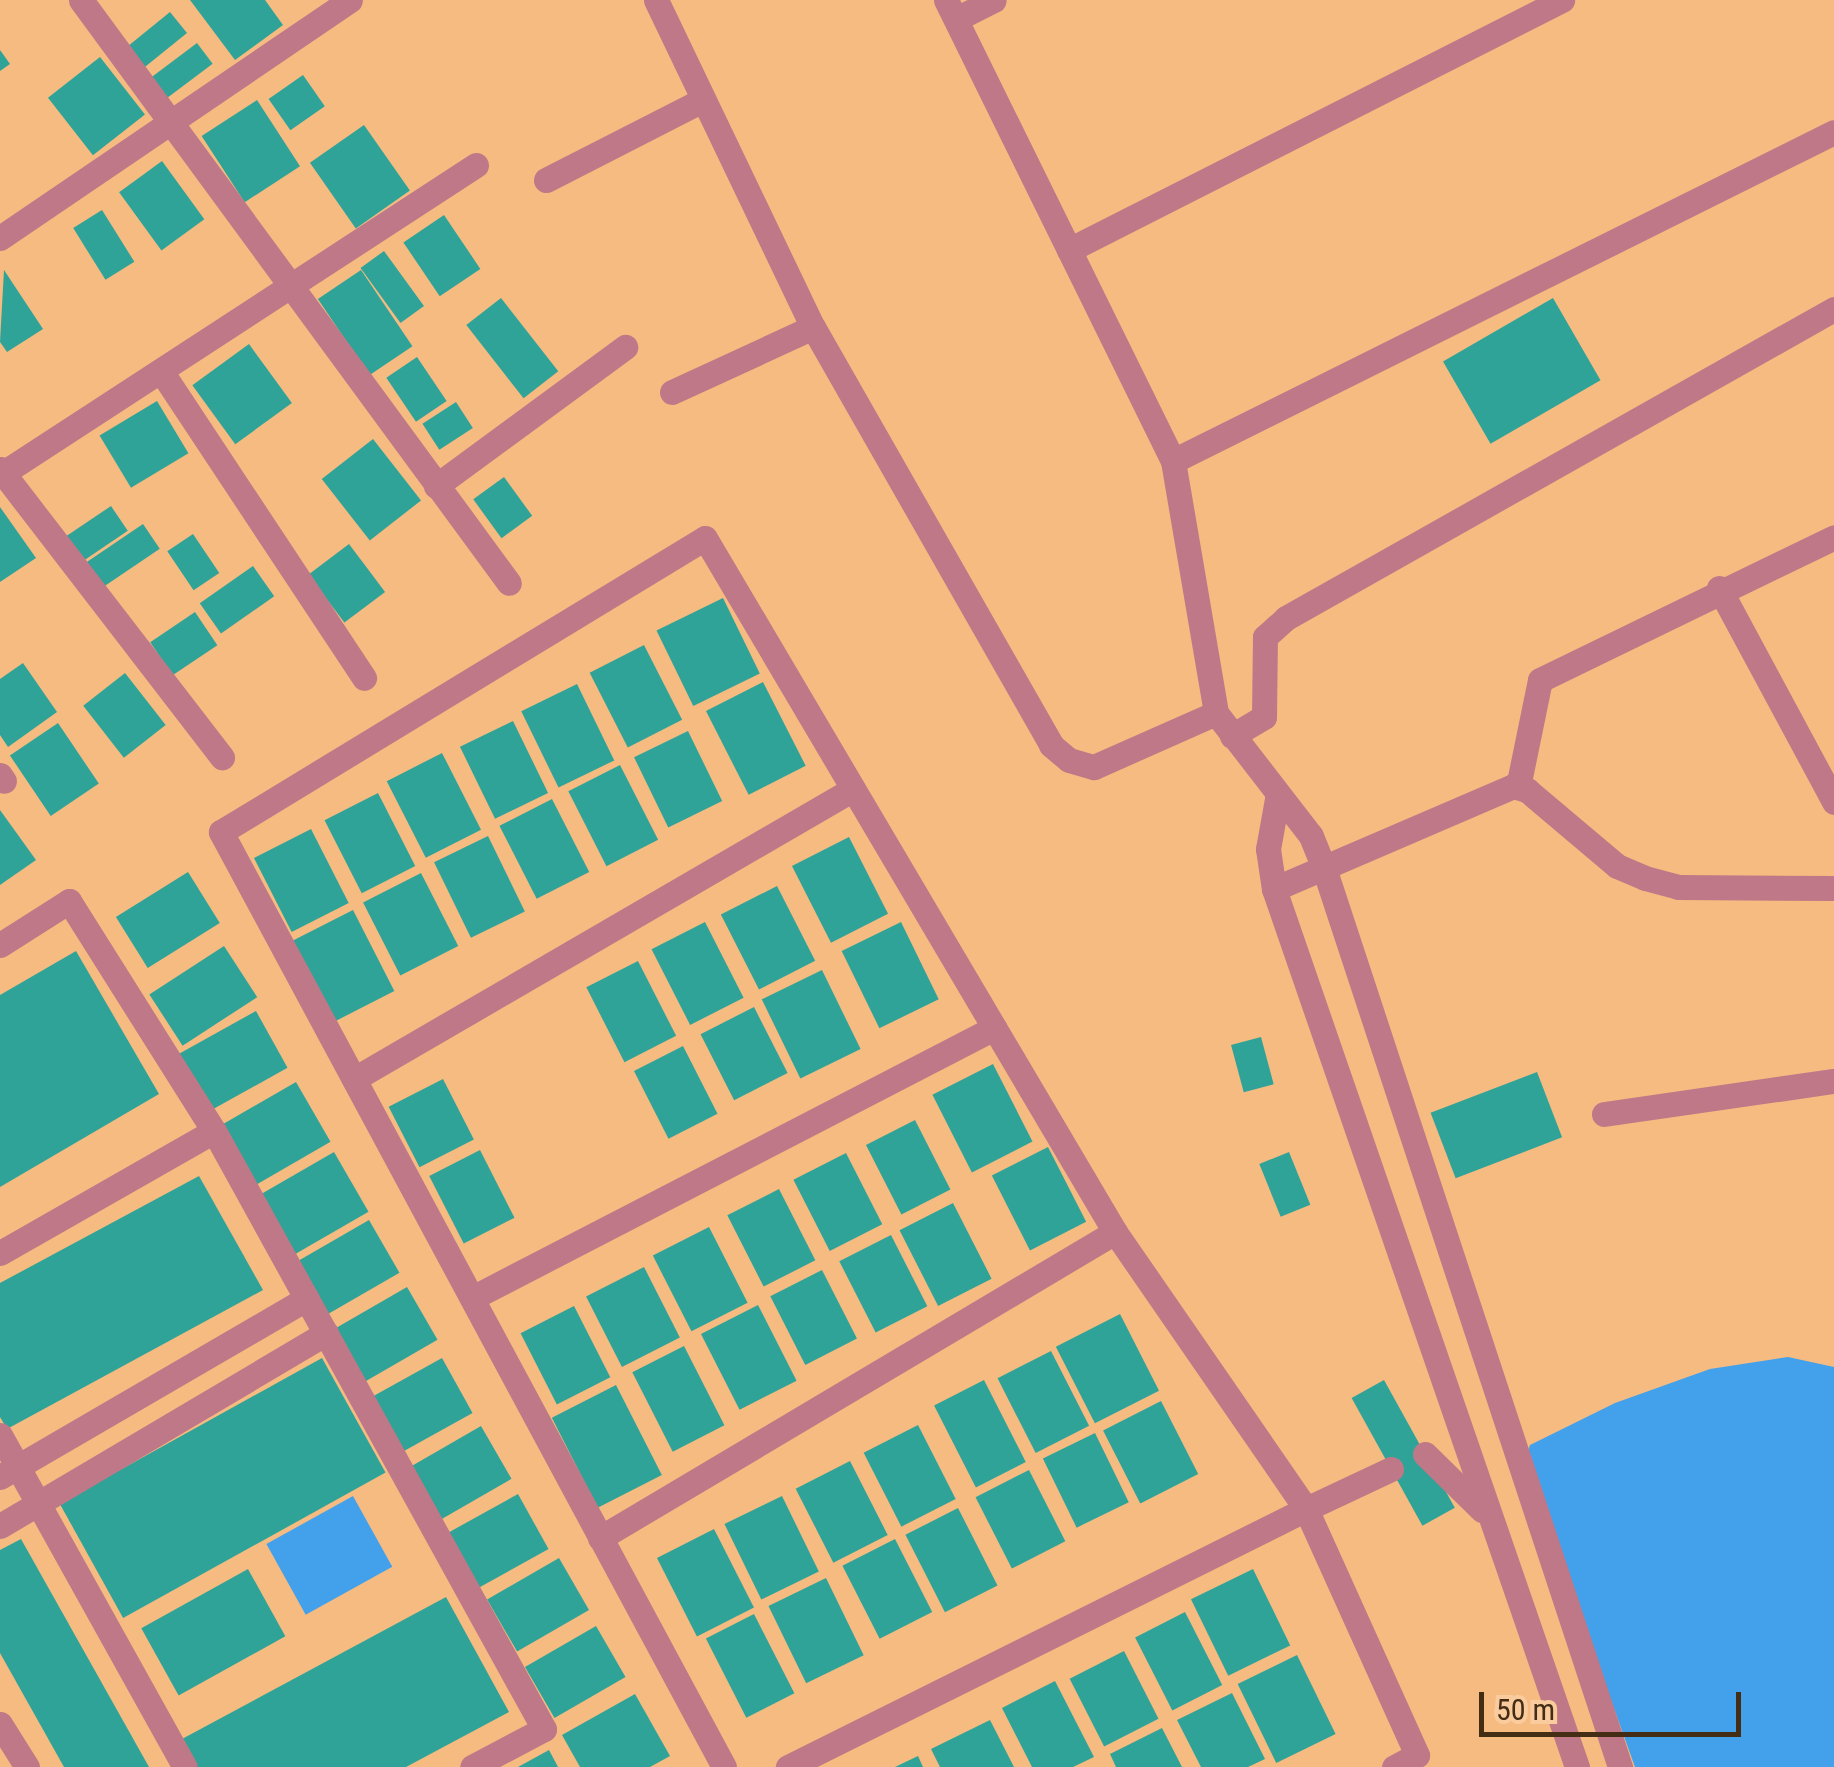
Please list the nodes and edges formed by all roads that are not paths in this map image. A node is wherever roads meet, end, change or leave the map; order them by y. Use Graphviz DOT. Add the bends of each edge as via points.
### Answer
graph roads {
  1 [pos="82,0"];
  2 [pos="350,0"];
  3 [pos="656,0"];
  4 [pos="994,0"];
  5 [pos="1562,0"];
  6 [pos="951,10"];
  7 [pos="702,100"];
  8 [pos="171,122"];
  9 [pos="1834,132"];
  10 [pos="476,165"];
  11 [pos="546,180"];
  12 [pos="0,238"];
  13 [pos="1069,250"];
  14 [pos="288,288"];
  15 [pos="1834,309"];
  16 [pos="813,327"];
  17 [pos="624,347"];
  18 [pos="161,371"];
  19 [pos="672,392"];
  20 [pos="1172,461"];
  21 [pos="1,472"];
  22 [pos="436,486"];
  23 [pos="1834,538"];
  24 [pos="509,583"];
  25 [pos="1719,588"];
  26 [pos="364,678"];
  27 [pos="1216,713"];
  28 [pos="1232,736"];
  29 [pos="222,757"];
  30 [pos="1518,787"];
  31 [pos="853,789"];
  32 [pos="1277,800"];
  33 [pos="1834,802"];
  34 [pos="1322,865"];
  35 [pos="1834,888"];
  36 [pos="1274,890"];
  37 [pos="0,945"];
  38 [pos="994,1028"];
  39 [pos="354,1079"];
  40 [pos="1834,1082"];
  41 [pos="1604,1114"];
  42 [pos="214,1131"];
  43 [pos="1115,1232"];
  44 [pos="0,1253"];
  45 [pos="307,1298"];
  46 [pos="472,1298"];
  47 [pos="326,1333"];
  48 [pos="0,1435"];
  49 [pos="1425,1454"];
  50 [pos="1391,1469"];
  51 [pos="9,1472"];
  52 [pos="41,1503"];
  53 [pos="1306,1509"];
  54 [pos="1485,1514"];
  55 [pos="0,1526"];
  56 [pos="600,1538"];
  57 [pos="0,1724"];
  58 [pos="27,1767"];
  59 [pos="186,1767"];
  60 [pos="472,1767"];
  61 [pos="724,1767"];
  62 [pos="788,1767"];
  63 [pos="1394,1767"];
  64 [pos="1576,1767"];
  65 [pos="1620,1767"];
  1 -- 8 [label="street"];
  2 -- 8 [label="street"];
  3 -- 7 [label="street"];
  4 -- 6 [label="street"];
  5 -- 13 [label="street"];
  6 -- 13 [label="street"];
  7 -- 11 [label="street"];
  7 -- 16 [label="street"];
  8 -- 12 [label="street"];
  8 -- 14 [label="street"];
  9 -- 20 [label="street"];
  10 -- 14 [label="street"];
  13 -- 20 [label="street"];
  14 -- 18 [label="street"];
  14 -- 22 [label="street"];
  15 -- 28 [label="street" via="1286,618 1265,637 1264,717"];
  16 -- 19 [label="street"];
  16 -- 27 [label="street" via="1051,745 1094,767"];
  17 -- 22 [label="street"];
  18 -- 21 [label="street"];
  18 -- 26 [label="street"];
  20 -- 27 [label="street"];
  21 -- 29 [label="street"];
  22 -- 24 [label="street"];
  23 -- 25 [label="street"];
  25 -- 30 [label="street" via="1540,680"];
  25 -- 33 [label="street"];
  27 -- 28 [label="street"];
  28 -- 32 [label="street"];
  30 -- 34 [label="street"];
  30 -- 35 [label="street" via="1618,866 1645,878 1678,888"];
  31 -- 38 [label="street"];
  31 -- 39 [label="street"];
  31 -- 39 [label="street" via="705,538 221,832"];
  32 -- 34 [label="street" via="1311,836"];
  32 -- 36 [label="street" via="1268,849"];
  34 -- 36 [label="street"];
  34 -- 65 [label="street"];
  36 -- 54 [label="street"];
  37 -- 42 [label="street" via="69,901"];
  38 -- 43 [label="street"];
  38 -- 46 [label="street"];
  39 -- 46 [label="street"];
  40 -- 41 [label="street"];
  42 -- 44 [label="street"];
  42 -- 45 [label="street"];
  43 -- 53 [label="street"];
  43 -- 56 [label="street"];
  45 -- 47 [label="street"];
  45 -- 51 [label="street"];
  46 -- 56 [label="street"];
  47 -- 52 [label="street"];
  47 -- 60 [label="street" via="544,1729"];
  48 -- 51 [label="street"];
  49 -- 54 [label="street"];
  50 -- 53 [label="street"];
  51 -- 52 [label="street"];
  52 -- 55 [label="street"];
  52 -- 59 [label="street"];
  53 -- 62 [label="street"];
  53 -- 63 [label="street" via="1417,1755"];
  54 -- 64 [label="street"];
  56 -- 61 [label="street"];
  57 -- 58 [label="street"];
}
